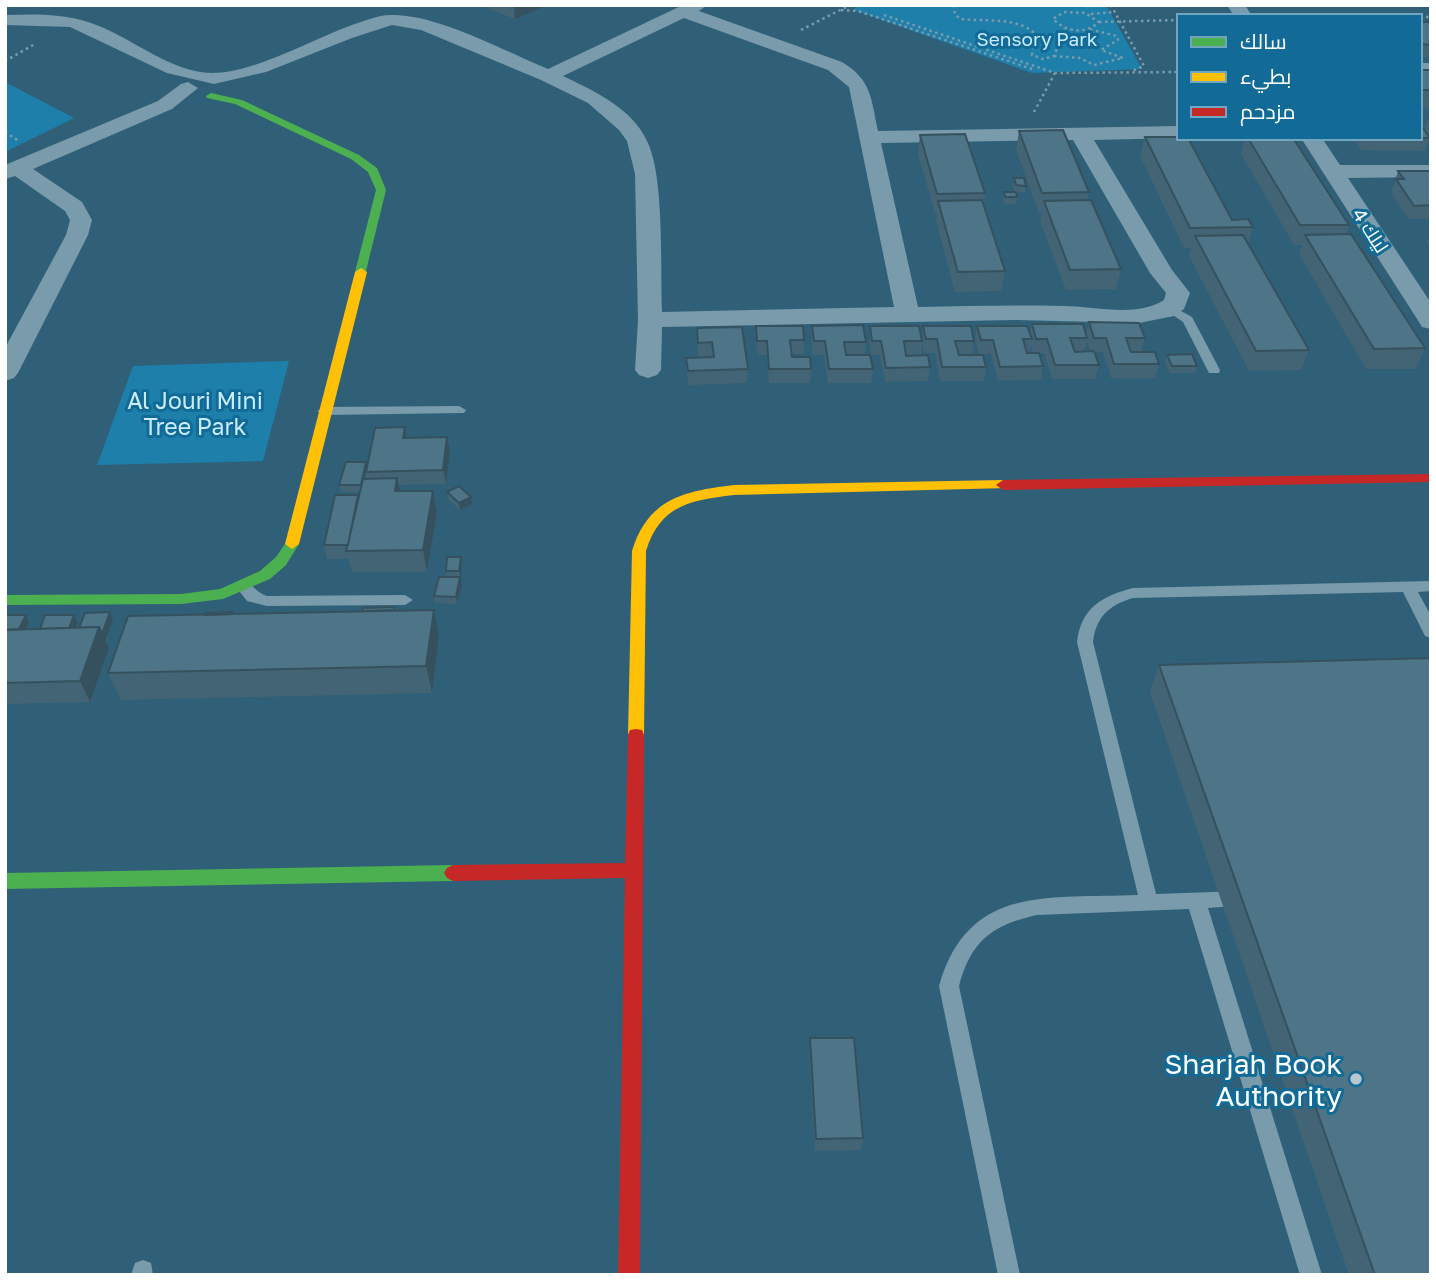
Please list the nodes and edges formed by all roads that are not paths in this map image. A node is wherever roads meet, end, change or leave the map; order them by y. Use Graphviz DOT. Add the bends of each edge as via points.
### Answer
graph roads {
  1 [pos="86,5"];
  2 [pos="691,9"];
  3 [pos="396,12"];
  4 [pos="5,20"];
  5 [pos="74,23"];
  6 [pos="548,76"];
  7 [pos="209,87"];
  8 [pos="1177,132"];
  9 [pos="1080,134"];
  10 [pos="872,137"];
  11 [pos="1312,140"];
  12 [pos="11,170"];
  13 [pos="1431,171"];
  14 [pos="1333,172"];
  15 [pos="1162,273"];
  16 [pos="1422,295"];
  17 [pos="1170,309"];
  18 [pos="907,313"];
  19 [pos="1101,313"];
  20 [pos="650,320"];
  21 [pos="1431,322"];
  22 [pos="648,370"];
  23 [pos="1214,370"];
  24 [pos="5,373"];
  25 [pos="459,410"];
  26 [pos="324,411"];
  27 [pos="1431,478"];
  28 [pos="1408,586"];
  29 [pos="1431,586"];
  30 [pos="244,587"];
  31 [pos="5,600"];
  32 [pos="405,600"];
  33 [pos="1431,632"];
  34 [pos="634,870"];
  35 [pos="5,881"];
  36 [pos="1265,898"];
  37 [pos="1196,901"];
  38 [pos="1149,903"];
  39 [pos="629,1275"];
  40 [pos="1009,1275"];
  41 [pos="1311,1275"];
  1 -- 5 [label="street"];
  2 -- 6 [label="street"];
  2 -- 10 [label="street" via="835,66 853,78 859,85"];
  3 -- 6 [label="street"];
  3 -- 7 [label="street"];
  4 -- 5 [label="street"];
  5 -- 7 [label="street"];
  6 -- 20 [label="street" via="595,99 637,141 646,174"];
  7 -- 12 [label="street"];
  7 -- 26 [label="street" via="365,162 378,175 381,190"];
  8 -- 9 [label="street"];
  9 -- 10 [label="street"];
  9 -- 15 [label="street"];
  10 -- 18 [label="street"];
  11 -- 14 [label="street, ليلك 4"];
  12 -- 24 [label="street" via="74,207 81,220"];
  13 -- 14 [label="street"];
  14 -- 16 [label="street, ليلك 4"];
  15 -- 17 [label="street" via="1178,293"];
  15 -- 19 [label="street" via="1161,289 1152,302"];
  16 -- 21 [label="street, ليلك 4"];
  17 -- 19 [label="street" via="1149,316"];
  17 -- 23 [label="lane" via="1188,320"];
  18 -- 19 [label="street"];
  18 -- 20 [label="street"];
  20 -- 22 [label="street"];
  25 -- 26 [label="lane"];
  26 -- 30 [label="street" via="292,545 265,575"];
  27 -- 34 [label="street" via="734,490 678,500 657,513 643,531 639,551"];
  28 -- 29 [label="lane"];
  28 -- 33 [label="lane"];
  28 -- 38 [label="lane" via="1133,593 1101,605 1091,615 1085,642"];
  30 -- 31 [label="street" via="181,599"];
  30 -- 32 [label="lane" via="252,597 267,601"];
  34 -- 35 [label="street"];
  34 -- 39 [label="street"];
  36 -- 37 [label="lane"];
  37 -- 38 [label="lane"];
  37 -- 41 [label="lane"];
  38 -- 40 [label="lane" via="1014,911 976,931 953,965 949,986"];
}
